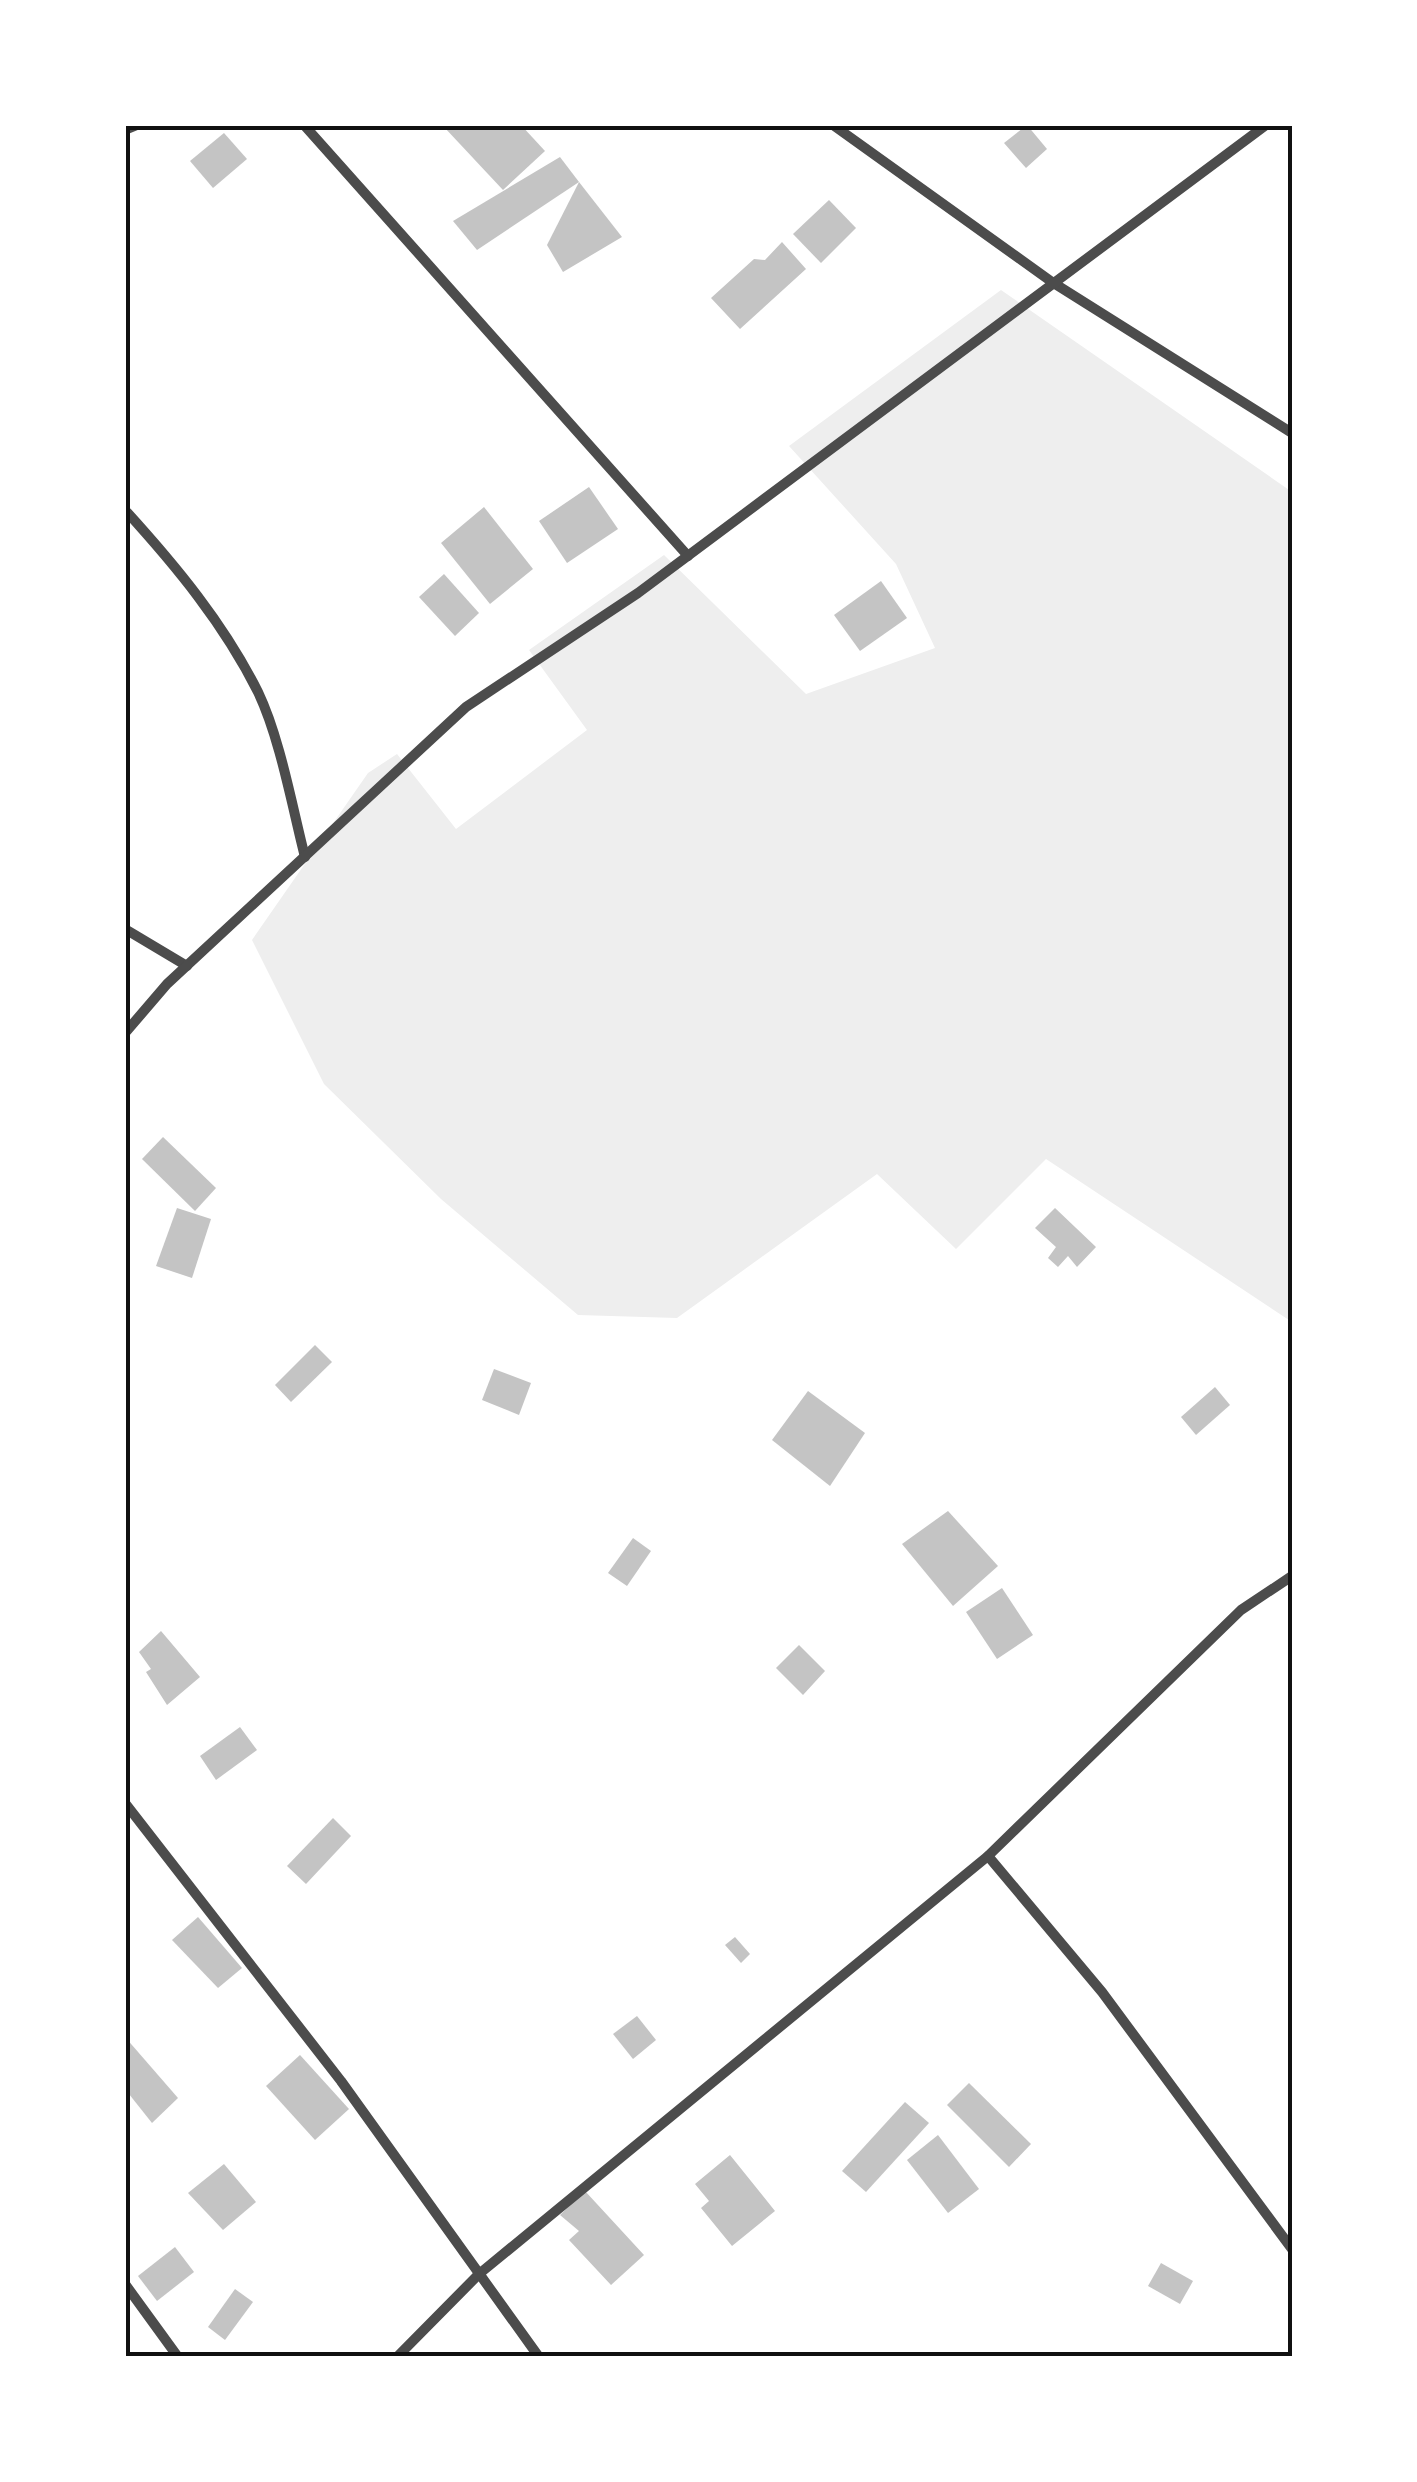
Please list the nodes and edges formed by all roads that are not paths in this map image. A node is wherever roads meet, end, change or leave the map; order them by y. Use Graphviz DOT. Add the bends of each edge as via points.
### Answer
graph roads {
  1 [pos="137,125"];
  2 [pos="304,125"];
  3 [pos="833,125"];
  4 [pos="1266,125"];
  5 [pos="125,130"];
  6 [pos="1052,282"];
  7 [pos="1292,433"];
  8 [pos="125,510"];
  9 [pos="688,556"];
  10 [pos="305,857"];
  11 [pos="125,929"];
  12 [pos="186,966"];
  13 [pos="125,1033"];
  14 [pos="1292,1576"];
  15 [pos="125,1803"];
  16 [pos="988,1856"];
  17 [pos="1292,2249"];
  18 [pos="479,2274"];
  19 [pos="125,2284"];
  20 [pos="178,2357"];
  21 [pos="396,2357"];
  22 [pos="539,2357"];
  1 -- 5 [label="street"];
  2 -- 9 [label="street"];
  3 -- 6 [label="street"];
  4 -- 6 [label="street"];
  6 -- 7 [label="street"];
  6 -- 9 [label="street"];
  8 -- 10 [label="street" via="177,568 260,695"];
  9 -- 10 [label="street" via="466,707"];
  10 -- 12 [label="street"];
  11 -- 12 [label="street"];
  12 -- 13 [label="street"];
  14 -- 16 [label="street" via="1240,1610"];
  15 -- 18 [label="street" via="341,2080"];
  16 -- 17 [label="street" via="1102,1992"];
  16 -- 18 [label="street"];
  18 -- 21 [label="street"];
  18 -- 22 [label="street"];
  19 -- 20 [label="street"];
}
